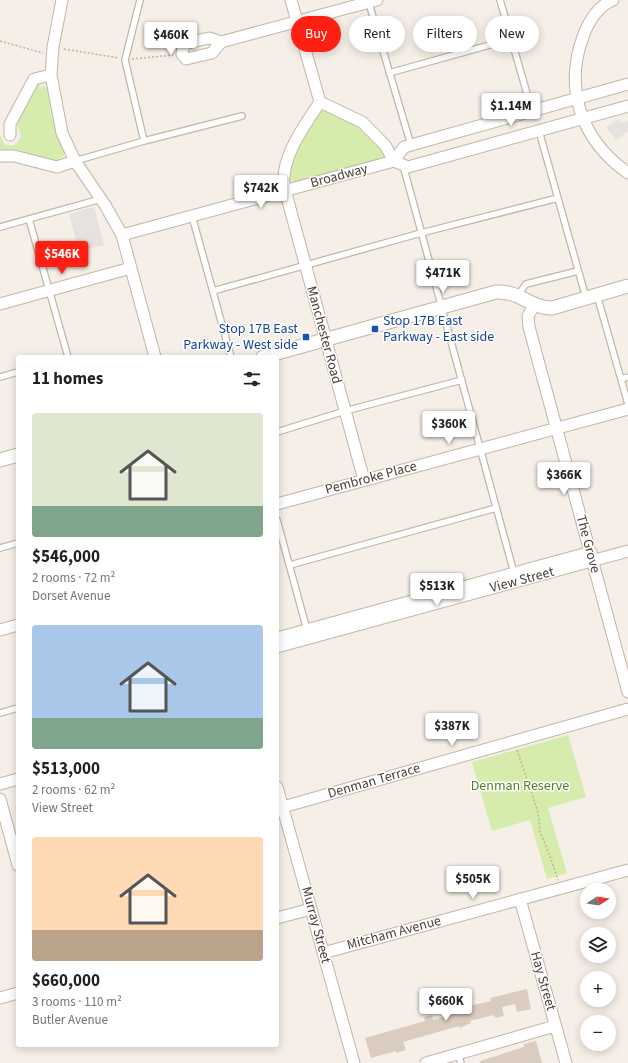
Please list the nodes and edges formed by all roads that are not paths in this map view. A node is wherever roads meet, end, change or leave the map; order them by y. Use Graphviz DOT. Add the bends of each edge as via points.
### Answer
graph roads {
  1 [pos="62,0"];
  2 [pos="140,0"];
  3 [pos="291,0"];
  4 [pos="500,0"];
  5 [pos="371,1"];
  6 [pos="607,1"];
  7 [pos="296,16"];
  8 [pos="316,16"];
  9 [pos="505,16"];
  10 [pos="291,23"];
  11 [pos="221,42"];
  12 [pos="485,46"];
  13 [pos="306,52"];
  14 [pos="515,52"];
  15 [pos="389,73"];
  16 [pos="51,75"];
  17 [pos="628,84"];
  18 [pos="577,98"];
  19 [pos="320,102"];
  20 [pos="628,106"];
  21 [pos="532,111"];
  22 [pos="242,116"];
  23 [pos="583,119"];
  24 [pos="539,131"];
  25 [pos="10,135"];
  26 [pos="144,141"];
  27 [pos="410,145"];
  28 [pos="0,156"];
  29 [pos="75,161"];
  30 [pos="398,163"];
  31 [pos="628,173"];
  32 [pos="285,190"];
  33 [pos="558,198"];
  34 [pos="101,199"];
  35 [pos="192,216"];
  36 [pos="29,219"];
  37 [pos="0,227"];
  38 [pos="421,233"];
  39 [pos="122,235"];
  40 [pos="306,266"];
  41 [pos="131,268"];
  42 [pos="578,271"];
  43 [pos="628,286"];
  44 [pos="50,290"];
  45 [pos="213,291"];
  46 [pos="518,295"];
  47 [pos="591,296"];
  48 [pos="0,304"];
  49 [pos="535,304"];
  50 [pos="441,307"];
  51 [pos="325,340"];
  52 [pos="67,355"];
  53 [pos="154,355"];
  54 [pos="230,355"];
  55 [pos="270,355"];
  56 [pos="16,373"];
  57 [pos="0,377"];
  58 [pos="628,377"];
  59 [pos="621,379"];
  60 [pos="462,380"];
  61 [pos="628,404"];
  62 [pos="628,408"];
  63 [pos="345,411"];
  64 [pos="557,427"];
  65 [pos="279,431"];
  66 [pos="480,448"];
  67 [pos="16,456"];
  68 [pos="0,460"];
  69 [pos="364,480"];
  70 [pos="279,503"];
  71 [pos="496,508"];
  72 [pos="279,527"];
  73 [pos="16,544"];
  74 [pos="0,548"];
  75 [pos="628,551"];
  76 [pos="592,556"];
  77 [pos="290,565"];
  78 [pos="514,574"];
  79 [pos="16,626"];
  80 [pos="0,630"];
  81 [pos="307,630"];
  82 [pos="279,637"];
  83 [pos="279,646"];
  84 [pos="628,692"];
  85 [pos="16,709"];
  86 [pos="628,709"];
  87 [pos="0,713"];
  88 [pos="16,780"];
  89 [pos="0,784"];
  90 [pos="279,794"];
  91 [pos="0,799"];
  92 [pos="283,807"];
  93 [pos="16,858"];
  94 [pos="628,870"];
  95 [pos="520,900"];
  96 [pos="311,909"];
  97 [pos="279,917"];
  98 [pos="323,953"];
  99 [pos="16,994"];
  100 [pos="0,998"];
  101 [pos="555,1026"];
  102 [pos="460,1058"];
  103 [pos="354,1063"];
  104 [pos="426,1063"];
  105 [pos="566,1063"];
  1 -- 16 [label="street"];
  2 -- 26 [label="lane" via="125,60"];
  3 -- 7 [label="street"];
  4 -- 9 [label="lane"];
  5 -- 8 [label="street"];
  5 -- 15 [label="lane"];
  6 -- 18 [label="street" via="587,26 581,43 576,63"];
  10 -- 11 [label="street"];
  11 -- 11 [label="street" via="209,38 187,43 182,54 186,59 212,52"];
  12 -- 15 [label="lane"];
  13 -- 19 [label="street"];
  14 -- 21 [label="lane"];
  15 -- 27 [label="lane"];
  16 -- 25 [label="street" via="34,79 10,124"];
  16 -- 29 [label="street" via="62,133"];
  17 -- 18 [label="street"];
  18 -- 21 [label="street"];
  18 -- 23 [label="street"];
  19 -- 30 [label="street" via="362,122"];
  19 -- 32 [label="street, Manchester Road" via="294,142 284,179"];
  20 -- 23 [label="street, Broadway"];
  21 -- 27 [label="street"];
  22 -- 26 [label="lane"];
  23 -- 24 [label="street, Broadway"];
  23 -- 31 [label="street" via="603,150"];
  24 -- 30 [label="street, Broadway" via="408,167"];
  24 -- 33 [label="lane"];
  26 -- 29 [label="lane"];
  27 -- 30 [label="street" via="404,147"];
  28 -- 29 [label="street" via="14,156 57,167"];
  29 -- 34 [label="street"];
  30 -- 32 [label="street, Broadway"];
  30 -- 38 [label="lane"];
  32 -- 35 [label="street, Broadway"];
  32 -- 40 [label="street, Manchester Road"];
  33 -- 38 [label="lane"];
  33 -- 42 [label="lane"];
  34 -- 36 [label="lane"];
  34 -- 39 [label="street"];
  35 -- 39 [label="street, Broadway"];
  35 -- 45 [label="lane"];
  36 -- 37 [label="lane"];
  36 -- 44 [label="lane"];
  38 -- 40 [label="lane"];
  38 -- 50 [label="lane"];
  39 -- 41 [label="street"];
  40 -- 45 [label="lane"];
  40 -- 51 [label="street, Manchester Road"];
  41 -- 44 [label="street"];
  41 -- 53 [label="street"];
  42 -- 46 [label="lane" via="526,284"];
  42 -- 47 [label="lane"];
  43 -- 47 [label="street"];
  44 -- 48 [label="street"];
  44 -- 52 [label="lane"];
  45 -- 54 [label="lane"];
  46 -- 49 [label="street"];
  46 -- 50 [label="street" via="496,292"];
  47 -- 49 [label="street" via="552,308"];
  47 -- 59 [label="lane"];
  49 -- 64 [label="street, The Grove" via="528,316 529,327"];
  50 -- 51 [label="street"];
  50 -- 60 [label="lane"];
  51 -- 55 [label="street"];
  51 -- 63 [label="street, Manchester Road"];
  56 -- 57 [label="lane"];
  58 -- 59 [label="lane"];
  59 -- 61 [label="lane"];
  60 -- 63 [label="lane"];
  60 -- 66 [label="lane"];
  62 -- 64 [label="street, Pembroke Place"];
  63 -- 65 [label="lane"];
  63 -- 69 [label="street, Manchester Road"];
  64 -- 66 [label="street, Pembroke Place"];
  64 -- 76 [label="street, The Grove"];
  66 -- 69 [label="street, Pembroke Place"];
  66 -- 71 [label="lane"];
  67 -- 68 [label="street"];
  69 -- 70 [label="street, Pembroke Place"];
  71 -- 77 [label="lane"];
  71 -- 78 [label="lane"];
  72 -- 77 [label="lane"];
  73 -- 74 [label="lane"];
  75 -- 76 [label="street, View Street"];
  76 -- 78 [label="street, View Street"];
  76 -- 83 [label="street, View Street"];
  76 -- 84 [label="street, The Grove"];
  77 -- 81 [label="lane"];
  78 -- 81 [label="street, View Street"];
  79 -- 80 [label="street"];
  81 -- 82 [label="street, View Street"];
  85 -- 87 [label="lane"];
  86 -- 92 [label="street, Denman Terrace"];
  88 -- 89 [label="street"];
  90 -- 92 [label="street, Murray Street"];
  91 -- 93 [label="street"];
  92 -- 96 [label="street, Murray Street"];
  94 -- 95 [label="street, Mitcham Avenue"];
  95 -- 98 [label="street, Mitcham Avenue"];
  95 -- 101 [label="street, Hay Street"];
  96 -- 97 [label="street"];
  96 -- 98 [label="street, Murray Street"];
  98 -- 103 [label="street, Murray Street"];
  99 -- 100 [label="street"];
  101 -- 102 [label="street"];
  101 -- 105 [label="street, Hay Street"];
  102 -- 104 [label="street"];
}
